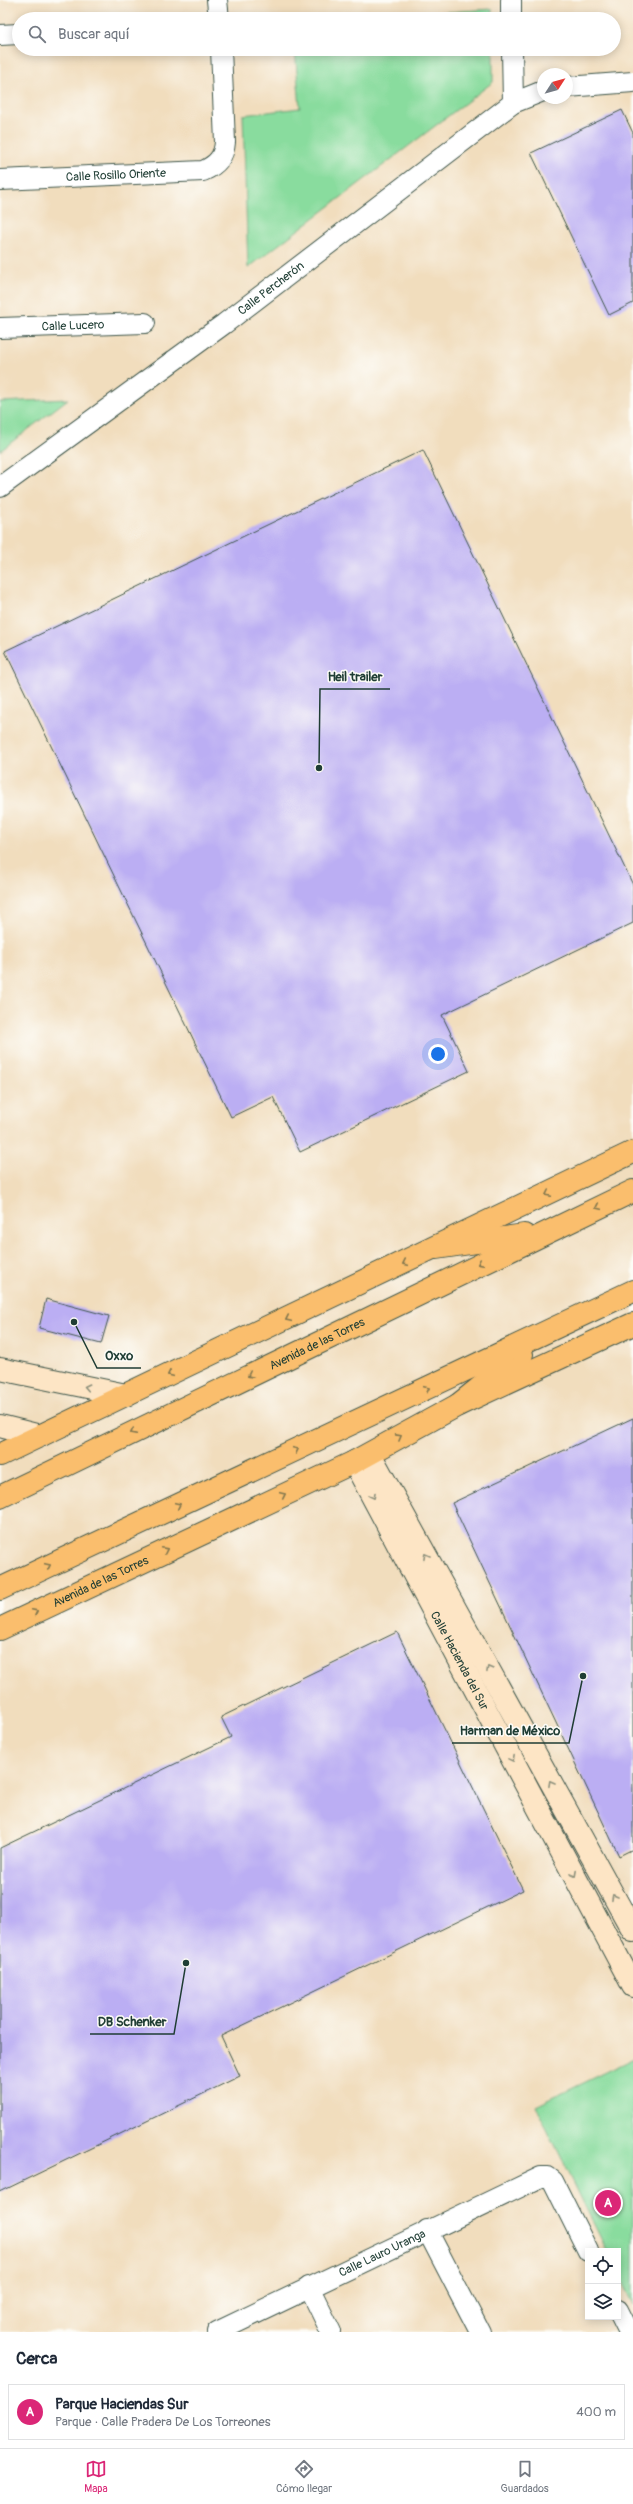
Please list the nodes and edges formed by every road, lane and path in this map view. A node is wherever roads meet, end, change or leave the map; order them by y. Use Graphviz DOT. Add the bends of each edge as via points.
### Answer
graph roads {
  1 [pos="217,0"];
  2 [pos="511,0"];
  3 [pos="218,12"];
  4 [pos="511,12"];
  5 [pos="12,34"];
  6 [pos="0,35"];
  7 [pos="221,56"];
  8 [pos="512,56"];
  9 [pos="633,82"];
  10 [pos="573,87"];
  11 [pos="537,93"];
  12 [pos="513,103"];
  13 [pos="0,180"];
  14 [pos="145,323"];
  15 [pos="0,328"];
  16 [pos="0,487"];
  17 [pos="633,1152"];
  18 [pos="633,1191"];
  19 [pos="545,1232"];
  20 [pos="436,1248"];
  21 [pos="633,1291"];
  22 [pos="633,1324"];
  23 [pos="550,1332"];
  24 [pos="0,1369"];
  25 [pos="126,1396"];
  26 [pos="458,1405"];
  27 [pos="0,1426"];
  28 [pos="40,1436"];
  29 [pos="0,1455"];
  30 [pos="362,1458"];
  31 [pos="0,1497"];
  32 [pos="0,1589"];
  33 [pos="0,1629"];
  34 [pos="633,1931"];
  35 [pos="633,1986"];
  36 [pos="427,2230"];
  37 [pos="586,2248"];
  38 [pos="309,2287"];
  39 [pos="621,2316"];
  40 [pos="217,2332"];
  41 [pos="331,2332"];
  42 [pos="480,2332"];
  43 [pos="629,2332"];
  1 -- 3 [label="street"];
  2 -- 4 [label="street"];
  5 -- 6 [label="street"];
  7 -- 13 [label="street, Calle Rosillo Oriente" via="226,121 224,153 212,168 203,172"];
  8 -- 12 [label="street"];
  9 -- 10 [label="street"];
  11 -- 12 [label="street, Calle Percherón"];
  12 -- 16 [label="street, Calle Percherón" via="224,324"];
  14 -- 15 [label="street, Calle Lucero"];
  17 -- 20 [label="main road, one-way"];
  18 -- 19 [label="main road, Avenida de las Torres, one-way"];
  19 -- 20 [label="main road"];
  19 -- 31 [label="main road, Avenida de las Torres, one-way"];
  20 -- 25 [label="main road, one-way"];
  21 -- 23 [label="main road"];
  22 -- 26 [label="main road, Avenida de las Torres"];
  23 -- 26 [label="main road"];
  32 -- 23 [label="main road, one-way"];
  25 -- 24 [label="street, one-way"];
  25 -- 28 [label="main road"];
  30 -- 26 [label="main road, Avenida de las Torres, one-way"];
  27 -- 28 [label="street"];
  28 -- 29 [label="main road"];
  33 -- 30 [label="main road, Avenida de las Torres, one-way"];
  34 -- 30 [label="street, Calle Hacienda del Sur, one-way"];
  30 -- 35 [label="street, Calle Hacienda del Sur, one-way"];
  36 -- 37 [label="street, Calle Lauro Uranga" via="534,2180 548,2177 553,2181"];
  36 -- 38 [label="street, Calle Lauro Uranga"];
  36 -- 42 [label="street"];
  38 -- 40 [label="street, Calle Lauro Uranga"];
  38 -- 41 [label="street"];
  39 -- 43 [label="street"];
}
